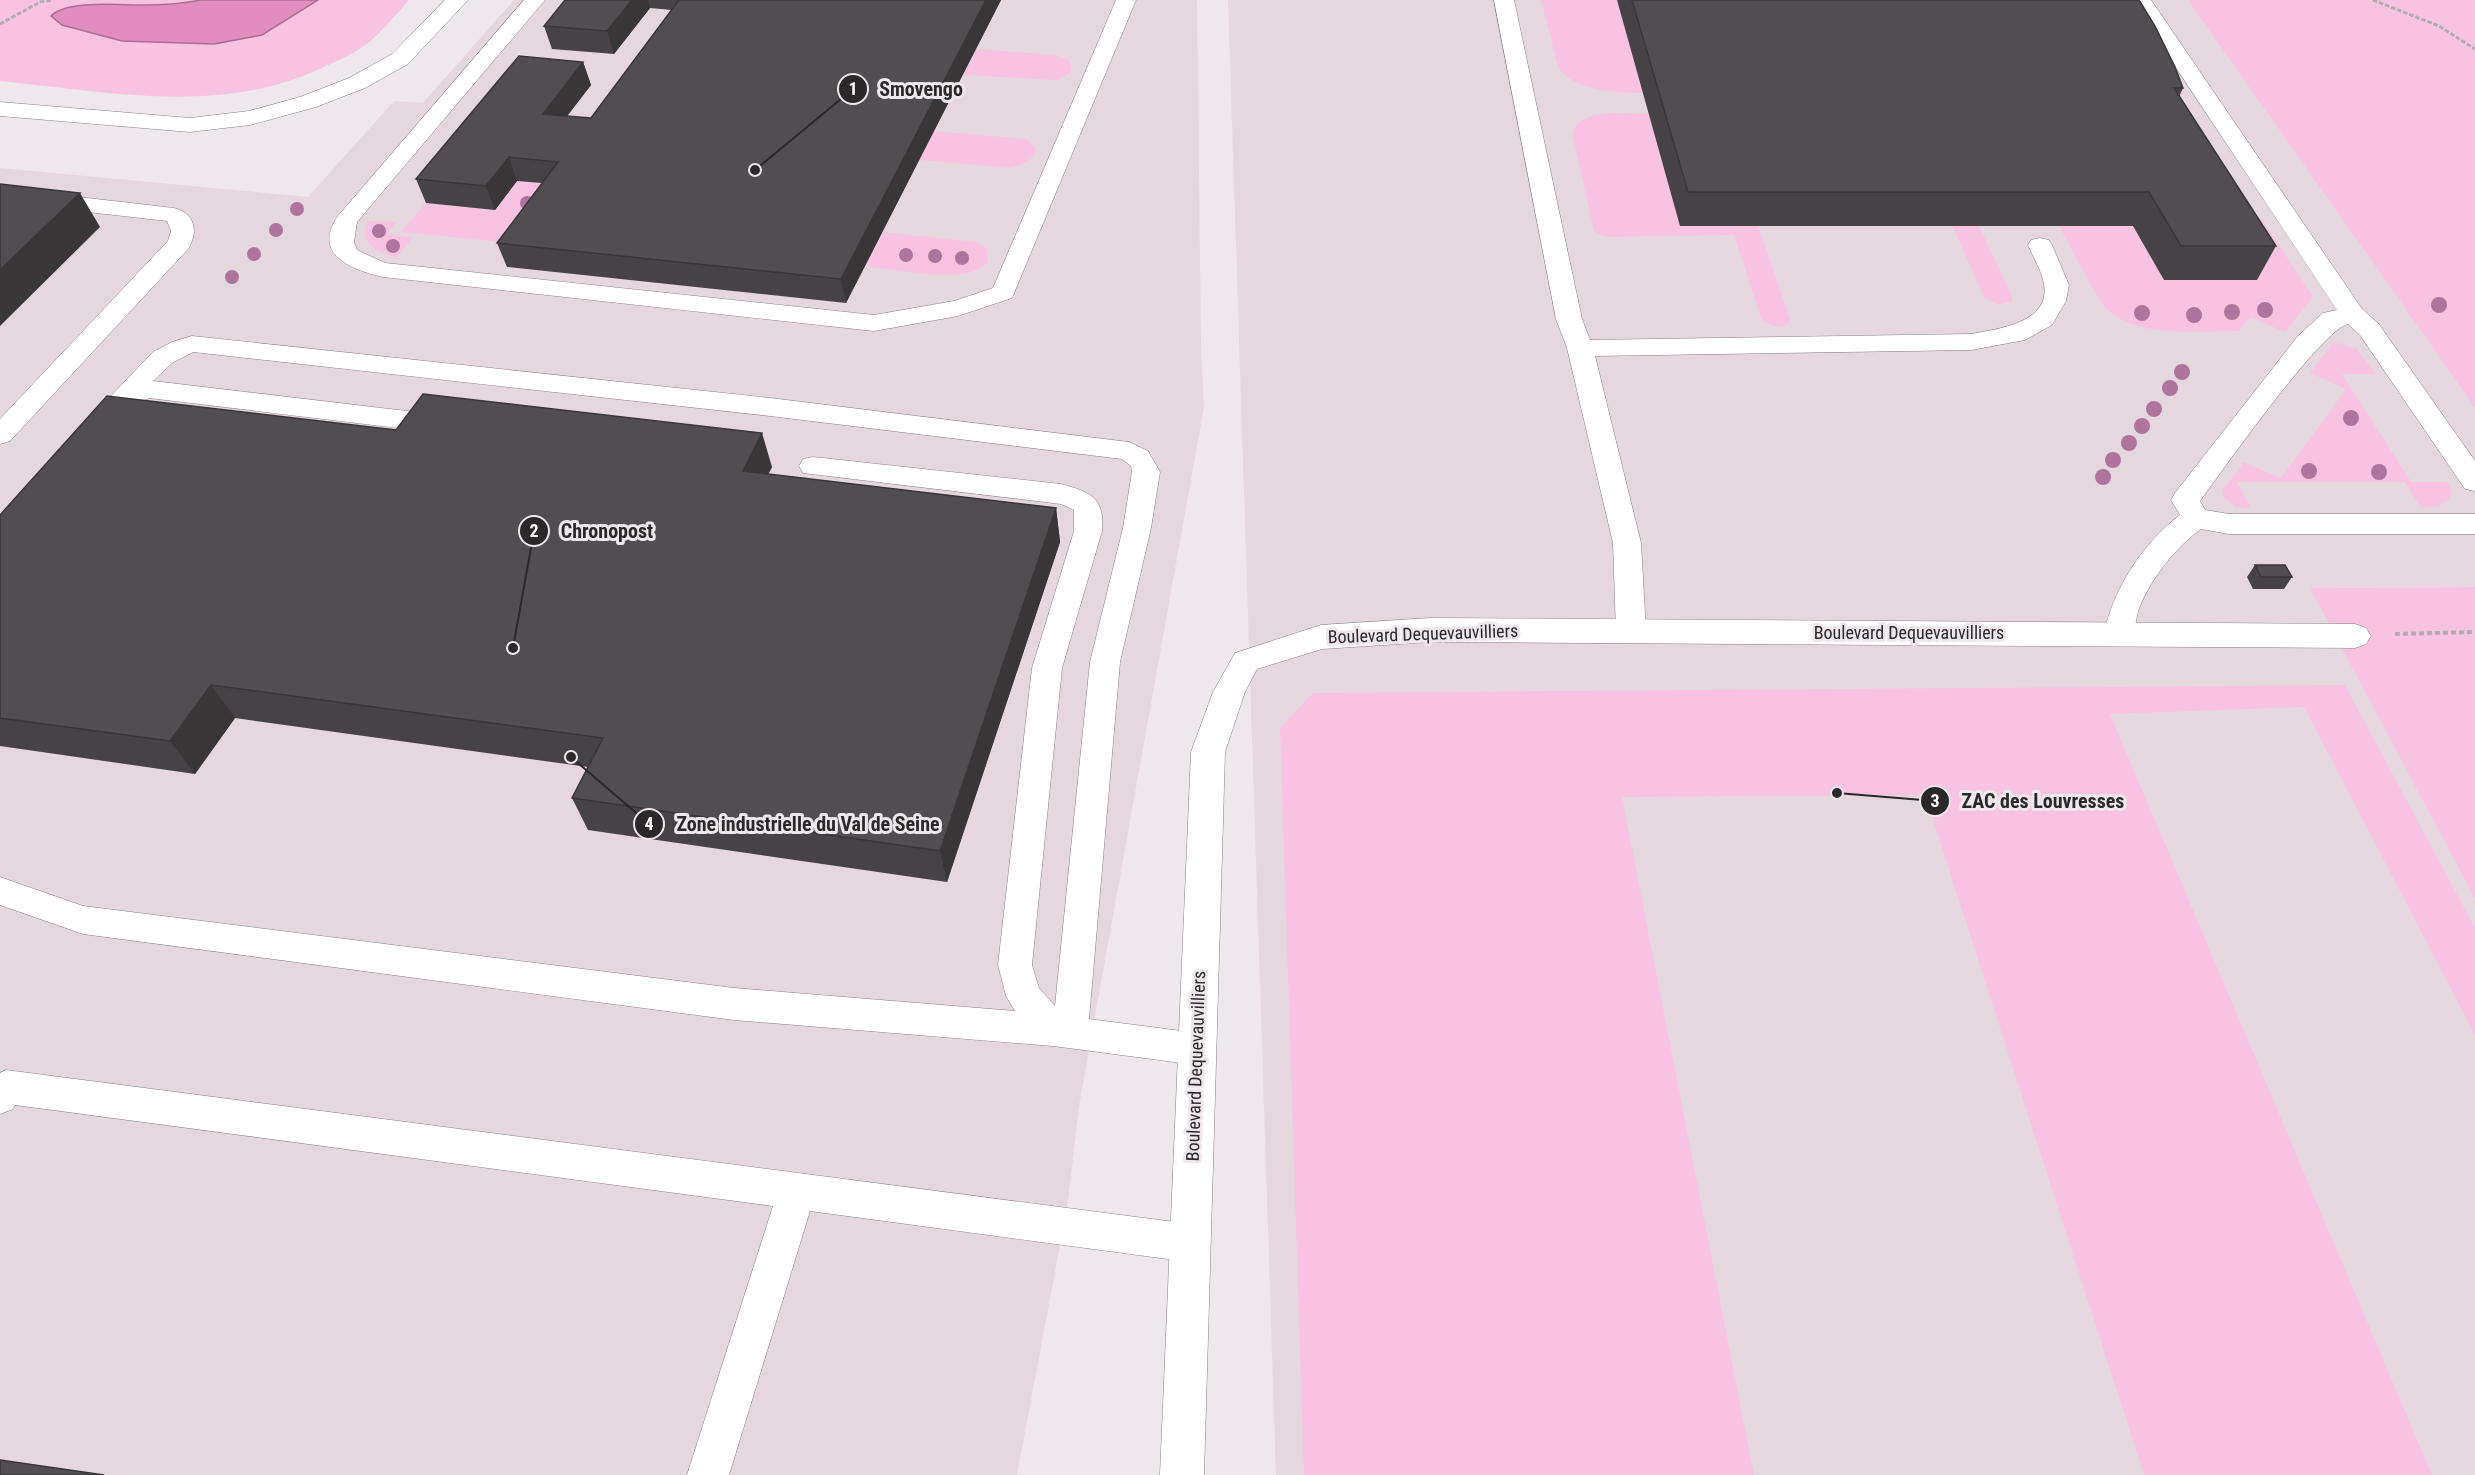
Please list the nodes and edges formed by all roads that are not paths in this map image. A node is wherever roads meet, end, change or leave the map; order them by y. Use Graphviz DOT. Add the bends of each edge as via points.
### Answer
graph roads {
  1 [pos="457,0"];
  2 [pos="535,0"];
  3 [pos="1126,0"];
  4 [pos="1504,0"];
  5 [pos="2141,0"];
  6 [pos="0,109"];
  7 [pos="0,195"];
  8 [pos="2040,245"];
  9 [pos="2353,315"];
  10 [pos="1580,348"];
  11 [pos="126,396"];
  12 [pos="415,421"];
  13 [pos="103,422"];
  14 [pos="0,435"];
  15 [pos="813,466"];
  16 [pos="2475,482"];
  17 [pos="2196,518"];
  18 [pos="2475,524"];
  19 [pos="1631,631"];
  20 [pos="2119,634"];
  21 [pos="2355,636"];
  22 [pos="0,891"];
  23 [pos="1062,1031"];
  24 [pos="1197,1048"];
  25 [pos="2,1090"];
  26 [pos="797,1191"];
  27 [pos="1190,1243"];
  28 [pos="708,1475"];
  29 [pos="1182,1475"];
  1 -- 6 [label="street" via="400,59 357,83 250,118 190,125"];
  2 -- 3 [label="lane" via="346,221 340,237 343,252 357,262 383,270 874,323 958,308 1003,292"];
  4 -- 10 [label="lane" via="1569,319"];
  5 -- 9 [label="lane"];
  7 -- 14 [label="lane" via="174,215 183,222 185,233 179,244"];
  8 -- 10 [label="lane" via="2057,285 2054,301 2043,319 2016,334 1971,342"];
  9 -- 16 [label="lane" via="2369,329"];
  9 -- 17 [label="lane" via="2332,319 2307,342 2207,470 2185,500"];
  10 -- 19 [label="lane" via="1627,543"];
  11 -- 12 [label="lane" via="149,389"];
  11 -- 13 [label="lane"];
  11 -- 23 [label="lane" via="156,361 175,348 192,344 770,407 1129,451 1139,456 1146,472 1137,528 1105,662"];
  15 -- 23 [label="lane" via="1061,494 1080,498 1086,507 1090,517 1088,531 1047,668 1015,965 1024,996"];
  17 -- 18 [label="lane" via="2229,524"];
  17 -- 20 [label="lane" via="2179,529 2126,603"];
  19 -- 20 [label="street, Boulevard Dequevauvilliers"];
  19 -- 24 [label="street, Boulevard Dequevauvilliers" via="1431,630 1322,637 1246,661 1229,692 1208,752"];
  20 -- 21 [label="street, Boulevard Dequevauvilliers"];
  22 -- 23 [label="lane" via="83,920 734,1004"];
  23 -- 24 [label="lane"];
  24 -- 27 [label="street, Boulevard Dequevauvilliers"];
  25 -- 26 [label="lane"];
  26 -- 27 [label="lane"];
  26 -- 28 [label="lane"];
  27 -- 29 [label="street, Boulevard Dequevauvilliers"];
}
